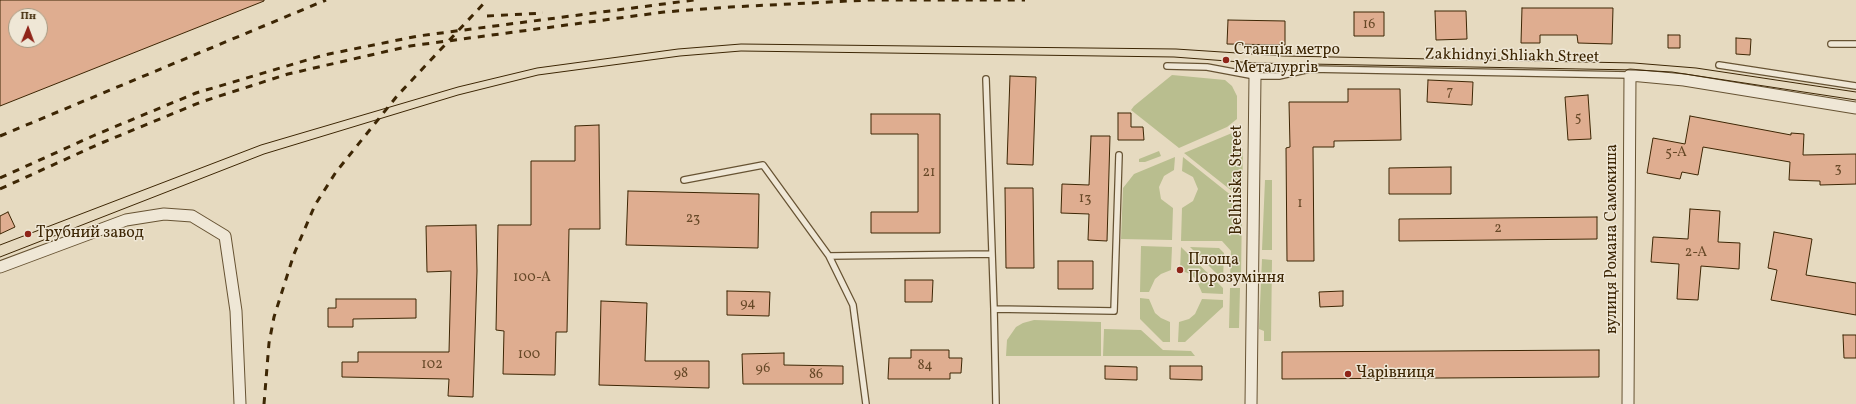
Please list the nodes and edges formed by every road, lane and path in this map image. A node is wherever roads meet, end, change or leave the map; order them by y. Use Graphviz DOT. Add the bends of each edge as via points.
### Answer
graph roads {
  1 [pos="1831,44"];
  2 [pos="1856,44"];
  3 [pos="1719,65"];
  4 [pos="1167,66"];
  5 [pos="1630,75"];
  6 [pos="1255,76"];
  7 [pos="986,79"];
  8 [pos="1856,86"];
  9 [pos="1856,108"];
  10 [pos="1119,155"];
  11 [pos="684,180"];
  12 [pos="992,254"];
  13 [pos="829,256"];
  14 [pos="0,267"];
  15 [pos="994,308"];
  16 [pos="240,404"];
  17 [pos="866,404"];
  18 [pos="996,404"];
  19 [pos="1251,404"];
  20 [pos="1628,404"];
  1 -- 2 [label="lane"];
  3 -- 8 [label="lane"];
  4 -- 6 [label="lane, Zakhidnyi Shliakh Street" via="1207,67"];
  5 -- 6 [label="lane, Zakhidnyi Shliakh Street" via="1310,69 1279,76"];
  5 -- 9 [label="street, Zakhidnyi Shliakh Street" via="1684,80"];
  5 -- 20 [label="street, вулиця Романа Самокиша"];
  6 -- 19 [label="street, Belhiiska Street"];
  7 -- 12 [label="lane"];
  10 -- 15 [label="lane" via="1114,311"];
  11 -- 13 [label="lane" via="763,165"];
  12 -- 13 [label="lane"];
  12 -- 15 [label="lane"];
  13 -- 17 [label="lane" via="853,305"];
  14 -- 16 [label="street" via="126,220 164,214 192,216 225,236 236,311"];
  15 -- 18 [label="lane"];
}
